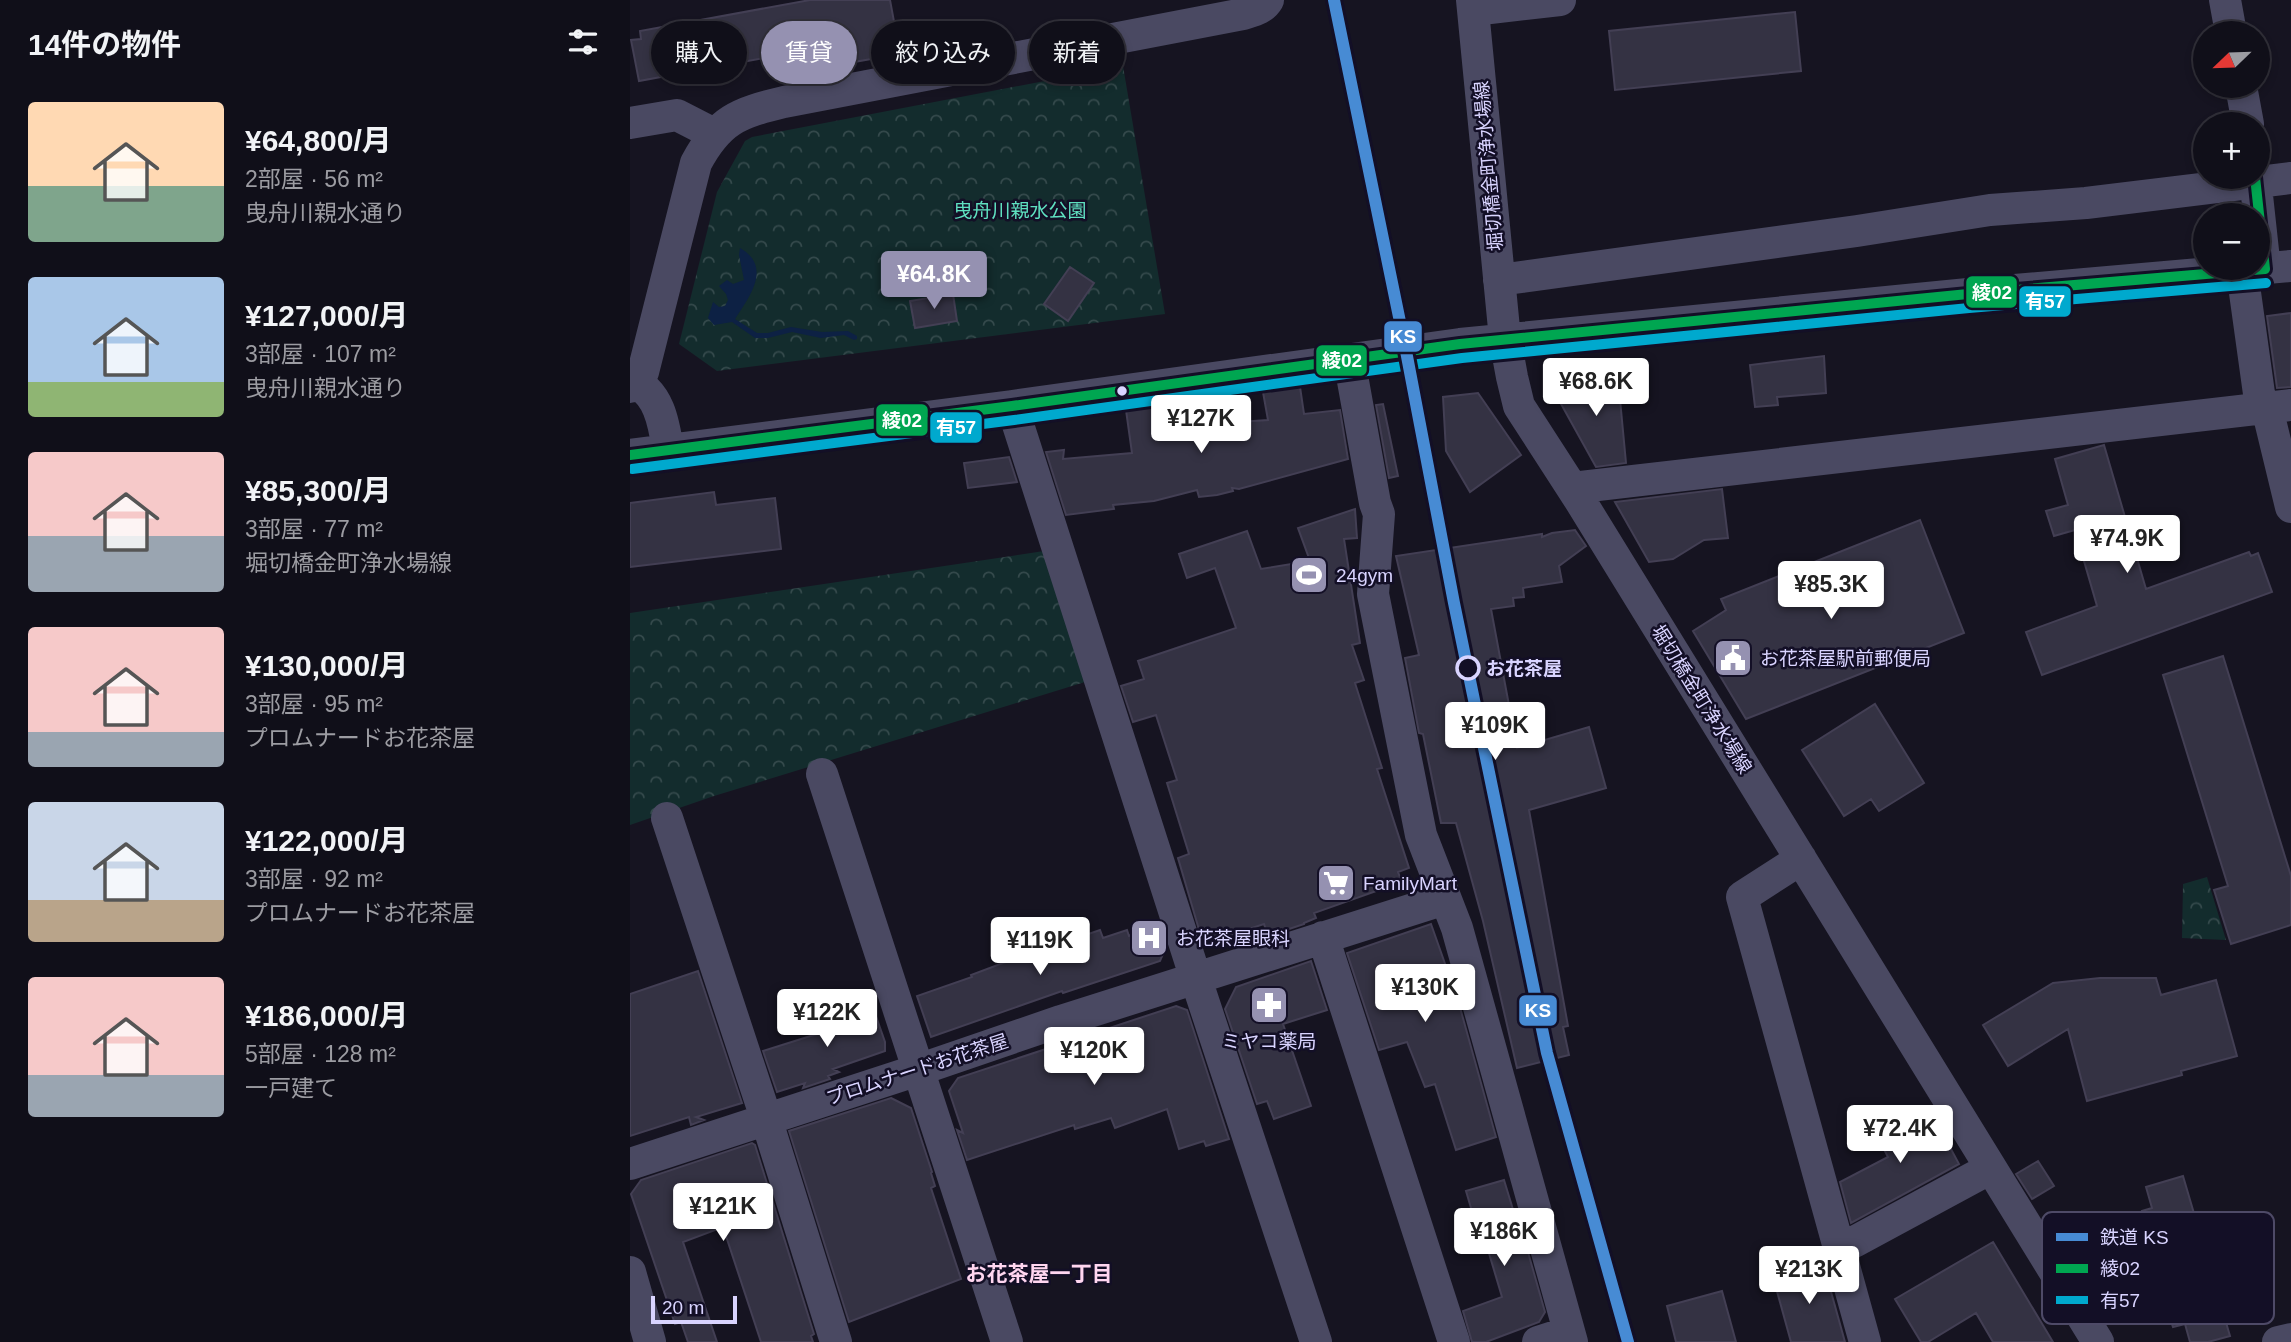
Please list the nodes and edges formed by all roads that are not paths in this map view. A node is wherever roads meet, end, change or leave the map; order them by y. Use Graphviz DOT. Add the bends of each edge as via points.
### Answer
graph roads {
  1 [pos="1268,0"];
  2 [pos="1560,0"];
  3 [pos="2225,0"];
  4 [pos="1473,5"];
  5 [pos="2229,21"];
  6 [pos="630,123"];
  7 [pos="714,134"];
  8 [pos="2291,178"];
  9 [pos="2270,179"];
  10 [pos="2193,188"];
  11 [pos="2193,275"];
  12 [pos="2267,280"];
  13 [pos="1499,281"];
  14 [pos="1505,339"];
  15 [pos="1349,359"];
  16 [pos="632,383"];
  17 [pos="1012,406"];
  18 [pos="2273,407"];
  19 [pos="668,450"];
  20 [pos="630,455"];
  21 [pos="1572,488"];
  22 [pos="2291,507"];
  23 [pos="822,774"];
  24 [pos="667,818"];
  25 [pos="1801,859"];
  26 [pos="1444,899"];
  27 [pos="1323,937"];
  28 [pos="1196,979"];
  29 [pos="918,1070"];
  30 [pos="766,1118"];
  31 [pos="630,1164"];
  32 [pos="1991,1168"];
  33 [pos="1839,1247"];
  34 [pos="2042,1251"];
  35 [pos="630,1272"];
  36 [pos="2087,1324"];
  37 [pos="1571,1337"];
  38 [pos="2291,1339"];
  39 [pos="650,1342"];
  40 [pos="836,1342"];
  41 [pos="1007,1342"];
  42 [pos="1316,1342"];
  43 [pos="1454,1342"];
  44 [pos="1538,1342"];
  45 [pos="1865,1342"];
  46 [pos="2098,1342"];
  47 [pos="2278,1342"];
  1 -- 7 [label="street" via="1243,14 756,108"];
  2 -- 4 [label="street"];
  3 -- 5 [label="street"];
  4 -- 13 [label="street, 堀切橋金町浄水場線"];
  6 -- 7 [label="street" via="677,115"];
  7 -- 16 [label="street" via="696,163 643,372"];
  8 -- 9 [label="street"];
  10 -- 13 [label="street" via="1990,210"];
  11 -- 14 [label="street"];
  12 -- 18 [label="street"];
  13 -- 14 [label="street, 堀切橋金町浄水場線"];
  14 -- 15 [label="street"];
  14 -- 21 [label="street, 堀切橋金町浄水場線" via="1519,406"];
  15 -- 17 [label="street"];
  15 -- 26 [label="street" via="1379,514 1373,594 1422,835"];
  16 -- 19 [label="street" via="652,397"];
  17 -- 19 [label="street"];
  17 -- 28 [label="street"];
  18 -- 21 [label="street"];
  18 -- 22 [label="street"];
  19 -- 20 [label="street"];
  21 -- 25 [label="street, 堀切橋金町浄水場線"];
  23 -- 29 [label="street"];
  24 -- 30 [label="street"];
  25 -- 32 [label="street, 堀切橋金町浄水場線"];
  25 -- 33 [label="street" via="1742,897"];
  26 -- 27 [label="street, プロムナードお花茶屋"];
  26 -- 37 [label="street" via="1491,1046"];
  27 -- 28 [label="street, プロムナードお花茶屋"];
  27 -- 43 [label="street"];
  28 -- 29 [label="street, プロムナードお花茶屋"];
  28 -- 42 [label="street"];
  29 -- 30 [label="street, プロムナードお花茶屋"];
  29 -- 41 [label="street"];
  30 -- 31 [label="street, プロムナードお花茶屋"];
  30 -- 40 [label="street"];
  32 -- 33 [label="street"];
  32 -- 34 [label="street, 堀切橋金町浄水場線"];
  33 -- 45 [label="street"];
  35 -- 39 [label="street"];
  36 -- 46 [label="street, 堀切橋金町浄水場線"];
  37 -- 44 [label="street"];
  38 -- 47 [label="street"];
}
